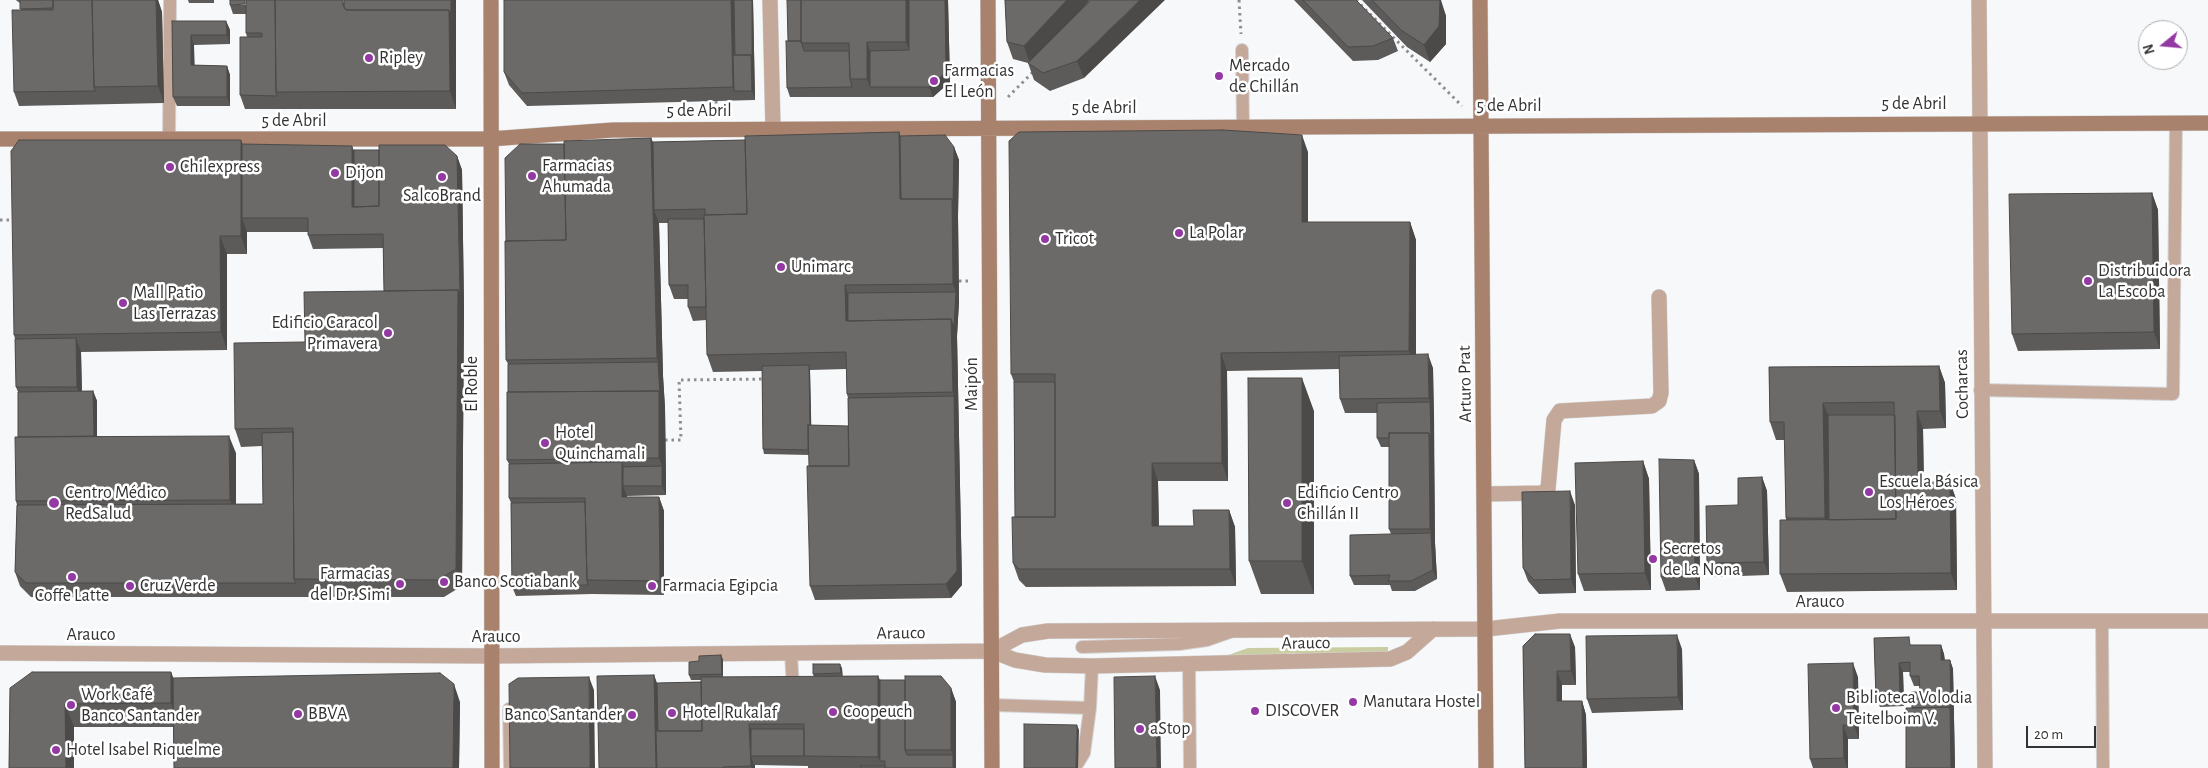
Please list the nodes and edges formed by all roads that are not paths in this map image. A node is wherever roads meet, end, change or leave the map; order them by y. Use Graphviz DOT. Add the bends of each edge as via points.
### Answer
graph roads {
  1 [pos="170,0"];
  2 [pos="491,0"];
  3 [pos="770,0"];
  4 [pos="988,0"];
  5 [pos="1480,0"];
  6 [pos="1979,0"];
  7 [pos="1242,50"];
  8 [pos="1979,122"];
  9 [pos="2176,123"];
  10 [pos="2208,123"];
  11 [pos="1481,125"];
  12 [pos="1243,126"];
  13 [pos="989,128"];
  14 [pos="773,129"];
  15 [pos="0,139"];
  16 [pos="169,139"];
  17 [pos="490,140"];
  18 [pos="1659,298"];
  19 [pos="1980,390"];
  20 [pos="1485,494"];
  21 [pos="1984,621"];
  22 [pos="2102,621"];
  23 [pos="2208,621"];
  24 [pos="1486,628"];
  25 [pos="1433,629"];
  26 [pos="1234,630"];
  27 [pos="1082,647"];
  28 [pos="992,651"];
  29 [pos="0,653"];
  30 [pos="791,653"];
  31 [pos="491,656"];
  32 [pos="1189,664"];
  33 [pos="1092,666"];
  34 [pos="794,690"];
  35 [pos="992,705"];
  36 [pos="1090,708"];
  37 [pos="509,709"];
  38 [pos="1078,763"];
  39 [pos="492,768"];
  40 [pos="510,768"];
  41 [pos="992,768"];
  42 [pos="1190,768"];
  43 [pos="1486,768"];
  44 [pos="1985,768"];
  45 [pos="2103,768"];
  1 -- 16 [label="lane"];
  2 -- 17 [label="street, El Roble"];
  3 -- 14 [label="street"];
  4 -- 13 [label="street, Maipón"];
  5 -- 11 [label="street, Arturo Prat"];
  6 -- 8 [label="street, Cocharcas"];
  7 -- 12 [label="lane"];
  8 -- 9 [label="street, 5 de Abril"];
  8 -- 11 [label="street, 5 de Abril"];
  8 -- 19 [label="street, Cocharcas"];
  9 -- 10 [label="street, 5 de Abril"];
  9 -- 19 [label="lane" via="2173,394"];
  11 -- 12 [label="street, 5 de Abril"];
  11 -- 20 [label="street, Arturo Prat"];
  12 -- 13 [label="street, 5 de Abril"];
  13 -- 14 [label="street, 5 de Abril"];
  13 -- 28 [label="street, Maipón"];
  14 -- 17 [label="street, 5 de Abril" via="614,130"];
  15 -- 16 [label="street, 5 de Abril"];
  16 -- 17 [label="street, 5 de Abril"];
  17 -- 31 [label="street, El Roble"];
  18 -- 20 [label="street" via="1662,393 1659,401 1652,406 1560,411 1554,420 1548,489 1542,493"];
  19 -- 21 [label="street, Cocharcas"];
  20 -- 24 [label="street, Arturo Prat"];
  21 -- 22 [label="street, Arauco"];
  21 -- 24 [label="street, Arauco" via="1560,621"];
  21 -- 44 [label="street, Cocharcas"];
  22 -- 23 [label="street, Arauco"];
  22 -- 45 [label="lane"];
  24 -- 25 [label="street, Arauco"];
  24 -- 43 [label="street, Arturo Prat"];
  25 -- 26 [label="street, Arauco"];
  25 -- 32 [label="street, Arauco" via="1407,652 1390,660"];
  26 -- 27 [label="lane" via="1193,643"];
  26 -- 28 [label="street, Arauco" via="1034,632 1006,641"];
  28 -- 30 [label="street, Arauco"];
  28 -- 33 [label="street, Arauco" via="1015,660 1044,665"];
  28 -- 35 [label="street, Maipón"];
  29 -- 31 [label="street, Arauco"];
  30 -- 31 [label="street, Arauco"];
  30 -- 34 [label="lane"];
  31 -- 39 [label="street, El Roble"];
  32 -- 33 [label="street, Arauco"];
  32 -- 42 [label="lane"];
  33 -- 36 [label="lane"];
  35 -- 36 [label="lane"];
  35 -- 41 [label="street, Maipón"];
  36 -- 38 [label="lane" via="1084,752"];
  37 -- 40 [label="lane"];
}
